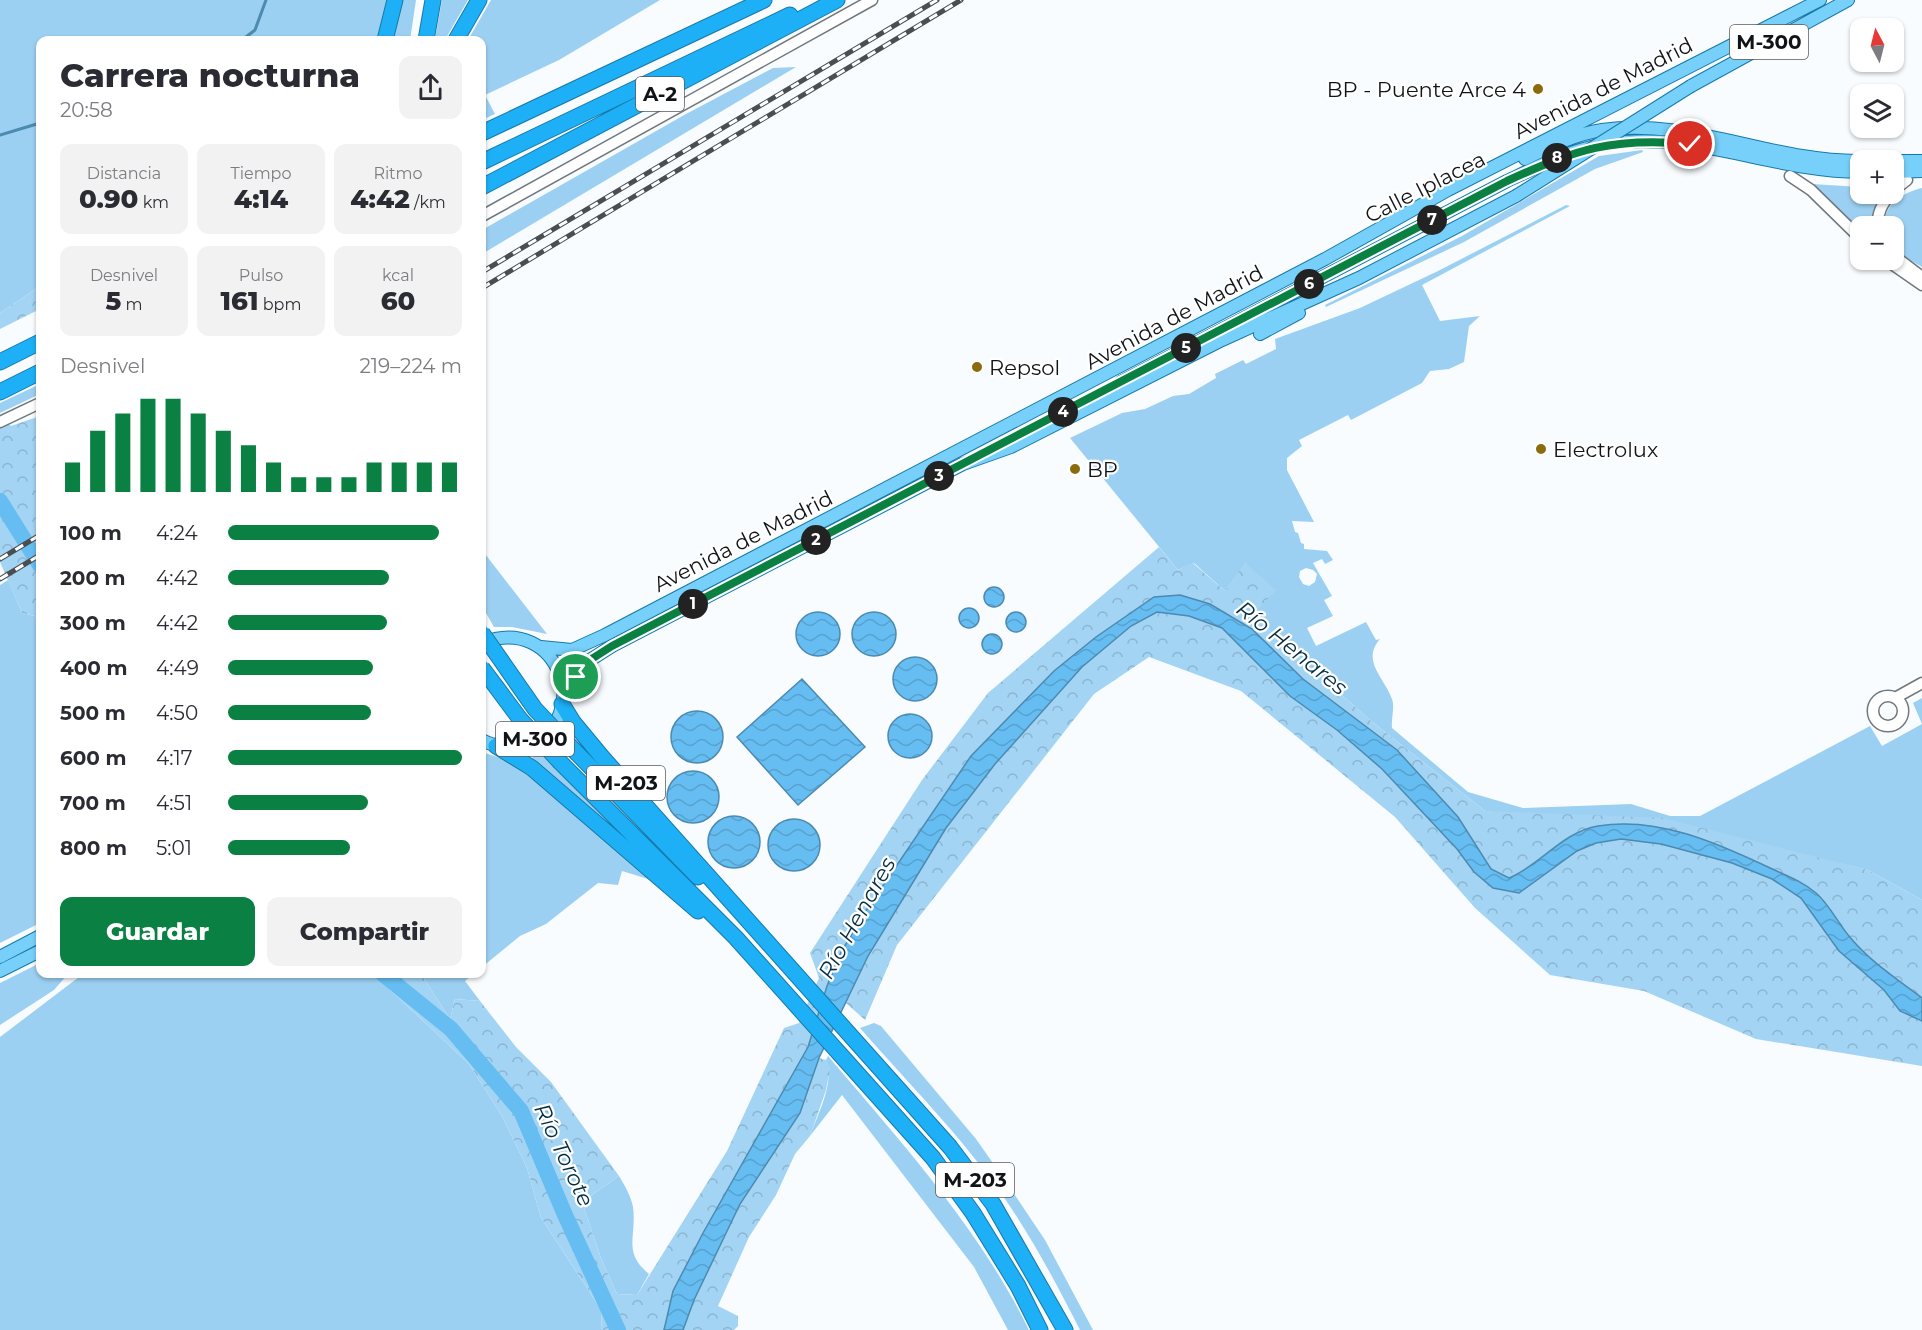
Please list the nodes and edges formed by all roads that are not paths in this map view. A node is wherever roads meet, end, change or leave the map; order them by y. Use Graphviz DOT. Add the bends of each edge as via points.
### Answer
graph roads {
  1 [pos="396,0"];
  2 [pos="422,0"];
  3 [pos="433,0"];
  4 [pos="479,0"];
  5 [pos="764,0"];
  6 [pos="819,0"];
  7 [pos="837,0"];
  8 [pos="872,0"];
  9 [pos="1820,0"];
  10 [pos="1848,0"];
  11 [pos="386,36"];
  12 [pos="418,36"];
  13 [pos="427,36"];
  14 [pos="458,36"];
  15 [pos="486,131"];
  16 [pos="486,160"];
  17 [pos="1850,160"];
  18 [pos="1904,161"];
  19 [pos="1922,161"];
  20 [pos="1922,171"];
  21 [pos="1850,172"];
  22 [pos="1904,172"];
  23 [pos="1790,176"];
  24 [pos="1907,180"];
  25 [pos="1904,182"];
  26 [pos="486,185"];
  27 [pos="486,214"];
  28 [pos="1850,228"];
  29 [pos="1325,259"];
  30 [pos="1904,263"];
  31 [pos="1900,270"];
  32 [pos="1922,277"];
  33 [pos="1359,278"];
  34 [pos="1922,285"];
  35 [pos="1260,334"];
  36 [pos="36,344"];
  37 [pos="0,362"];
  38 [pos="36,374"];
  39 [pos="0,392"];
  40 [pos="36,405"];
  41 [pos="5,419"];
  42 [pos="963,464"];
  43 [pos="486,639"];
  44 [pos="486,642"];
  45 [pos="540,647"];
  46 [pos="486,673"];
  47 [pos="1922,683"];
  48 [pos="563,698"];
  49 [pos="1895,698"];
  50 [pos="486,742"];
  51 [pos="496,746"];
  52 [pos="36,938"];
  53 [pos="36,953"];
  54 [pos="0,957"];
  55 [pos="791,971"];
  56 [pos="0,972"];
  57 [pos="770,977"];
  58 [pos="1040,1330"];
  59 [pos="1065,1330"];
  1 -- 11 [label="highway"];
  2 -- 12 [label="highway"];
  3 -- 13 [label="highway"];
  4 -- 14 [label="highway"];
  5 -- 15 [label="highway, A-2"];
  6 -- 16 [label="highway, A-2"];
  7 -- 26 [label="highway, A-2"];
  8 -- 27 [label="street"];
  9 -- 29 [label="main road, Avenida de Madrid / M-300" via="1448,190"];
  10 -- 33 [label="main road, Avenida de Madrid / M-300, bridge" via="1690,86 1516,196"];
  17 -- 29 [label="main road, Calle Iplacea" via="1820,158 1692,131 1648,127 1600,130 1556,144"];
  18 -- 19 [label="main road"];
  20 -- 22 [label="main road"];
  21 -- 42 [label="main road, Calle Iplacea" via="1690,144 1650,141 1601,145 1559,157"];
  23 -- 28 [label="street" via="1811,190"];
  24 -- 25 [label="street"];
  29 -- 45 [label="main road, Avenida de Madrid / M-300" via="604,635 572,650"];
  30 -- 32 [label="street"];
  31 -- 34 [label="street"];
  33 -- 35 [label="main road"];
  33 -- 42 [label="main road, Avenida de Madrid / M-300" via="1222,340 1011,447"];
  36 -- 37 [label="highway"];
  38 -- 39 [label="highway"];
  40 -- 41 [label="street"];
  42 -- 48 [label="main road, Avenida de Madrid / M-300" via="612,646 590,660"];
  43 -- 55 [label="highway, M-203, bridge" via="535,709"];
  44 -- 45 [label="main road, M-300" via="507,636"];
  45 -- 48 [label="main road, M-300" via="559,671"];
  46 -- 57 [label="highway, M-203, bridge" via="520,719 560,762 676,876"];
  47 -- 49 [label="street"];
  48 -- 51 [label="main road, M-300" via="550,728 532,742 516,747"];
  48 -- 55 [label="highway, M-203" via="573,722 594,748 756,926"];
  50 -- 51 [label="main road, M-300"];
  51 -- 57 [label="highway" via="541,776"];
  52 -- 54 [label="main road"];
  53 -- 56 [label="main road"];
  55 -- 59 [label="highway, M-203" via="950,1147 993,1204"];
  57 -- 58 [label="highway, M-203" via="933,1158 973,1213"];
}
